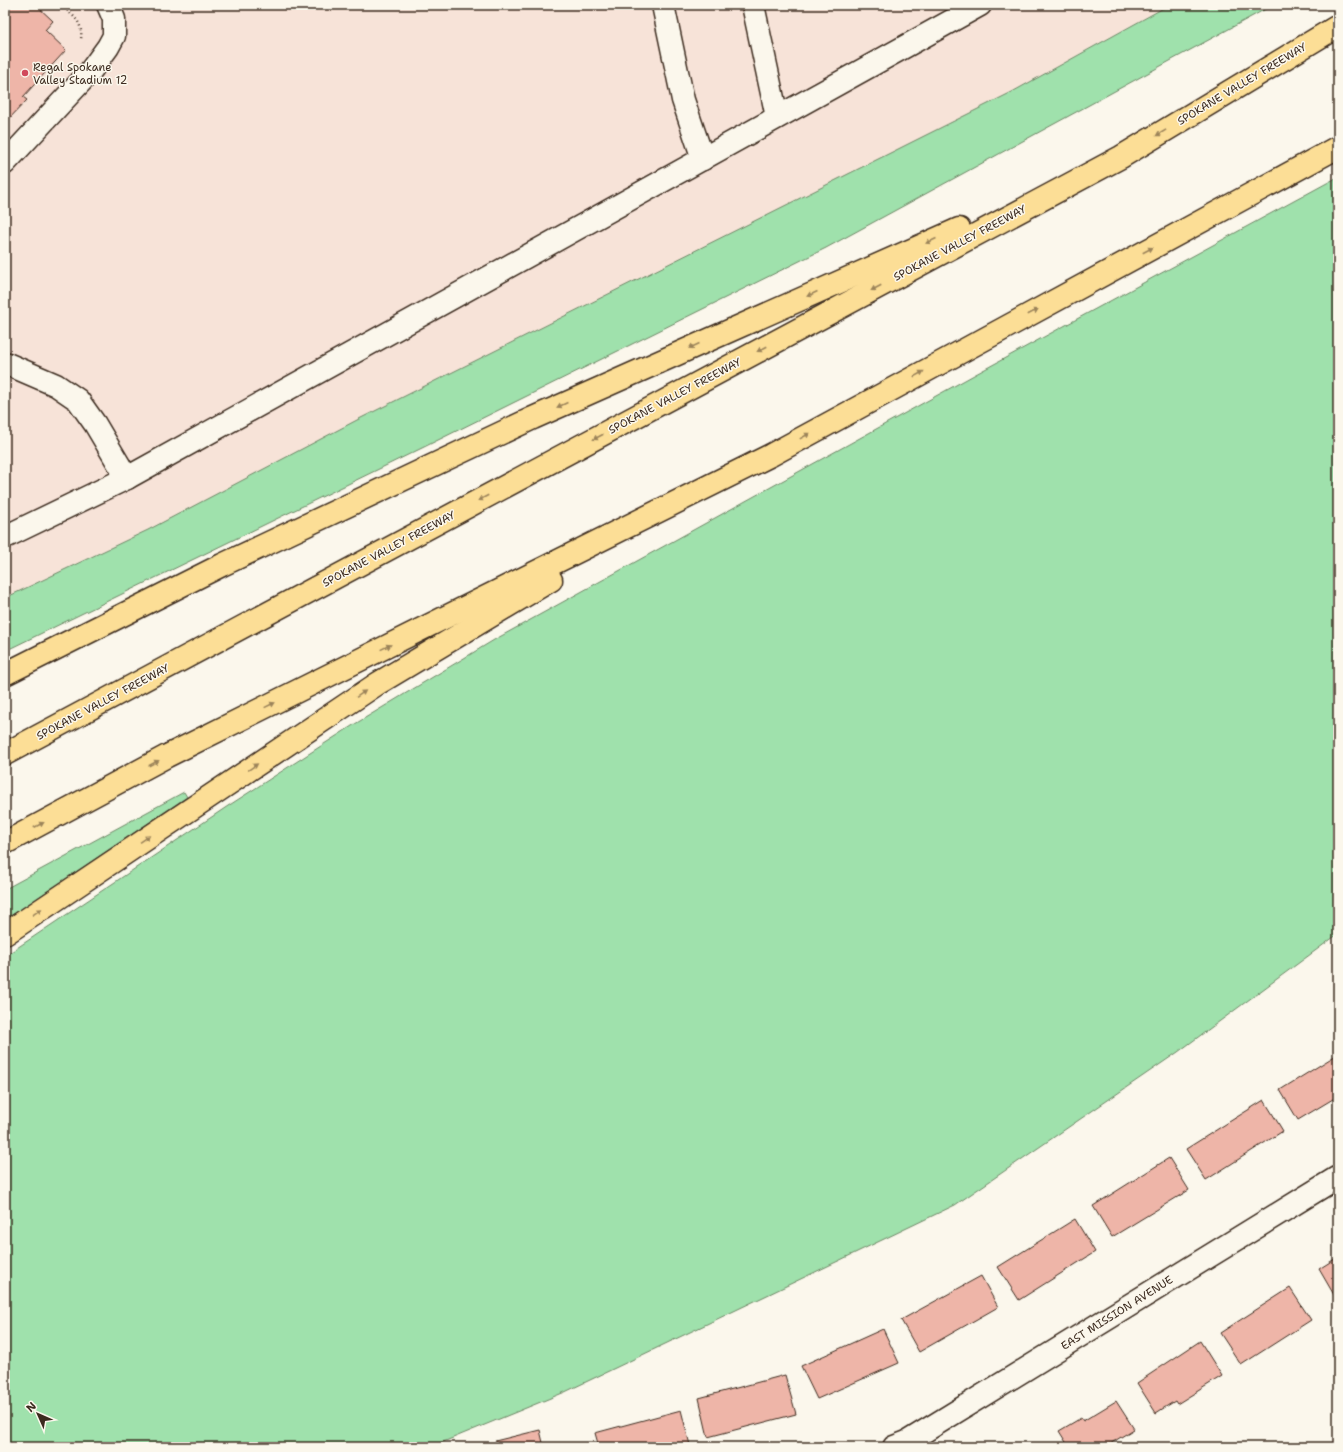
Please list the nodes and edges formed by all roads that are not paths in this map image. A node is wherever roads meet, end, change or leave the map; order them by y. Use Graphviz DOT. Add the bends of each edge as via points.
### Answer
graph roads {
  1 [pos="108,5"];
  2 [pos="663,5"];
  3 [pos="753,5"];
  4 [pos="980,5"];
  5 [pos="1338,26"];
  6 [pos="777,117"];
  7 [pos="1338,148"];
  8 [pos="1120,157"];
  9 [pos="703,159"];
  10 [pos="5,163"];
  11 [pos="5,363"];
  12 [pos="771,455"];
  13 [pos="127,478"];
  14 [pos="5,538"];
  15 [pos="5,674"];
  16 [pos="5,754"];
  17 [pos="5,843"];
  18 [pos="5,934"];
  19 [pos="1338,1177"];
  20 [pos="894,1447"];
  1 -- 10 [label="street" via="114,19 114,36 108,47 89,73"];
  2 -- 9 [label="street" via="683,100"];
  3 -- 6 [label="street"];
  4 -- 6 [label="street"];
  5 -- 8 [label="highway, SPOKANE VALLEY FREEWAY, one-way"];
  6 -- 9 [label="street"];
  12 -- 7 [label="highway, one-way"];
  8 -- 15 [label="highway, one-way" via="533,418 222,565"];
  8 -- 16 [label="highway, SPOKANE VALLEY FREEWAY, one-way"];
  9 -- 13 [label="street"];
  11 -- 13 [label="street" via="56,385 78,400"];
  17 -- 12 [label="highway, one-way" via="167,756"];
  18 -- 12 [label="highway, one-way" via="377,684 522,596"];
  13 -- 14 [label="street"];
  19 -- 20 [label="street, EAST MISSION AVENUE"];
}
